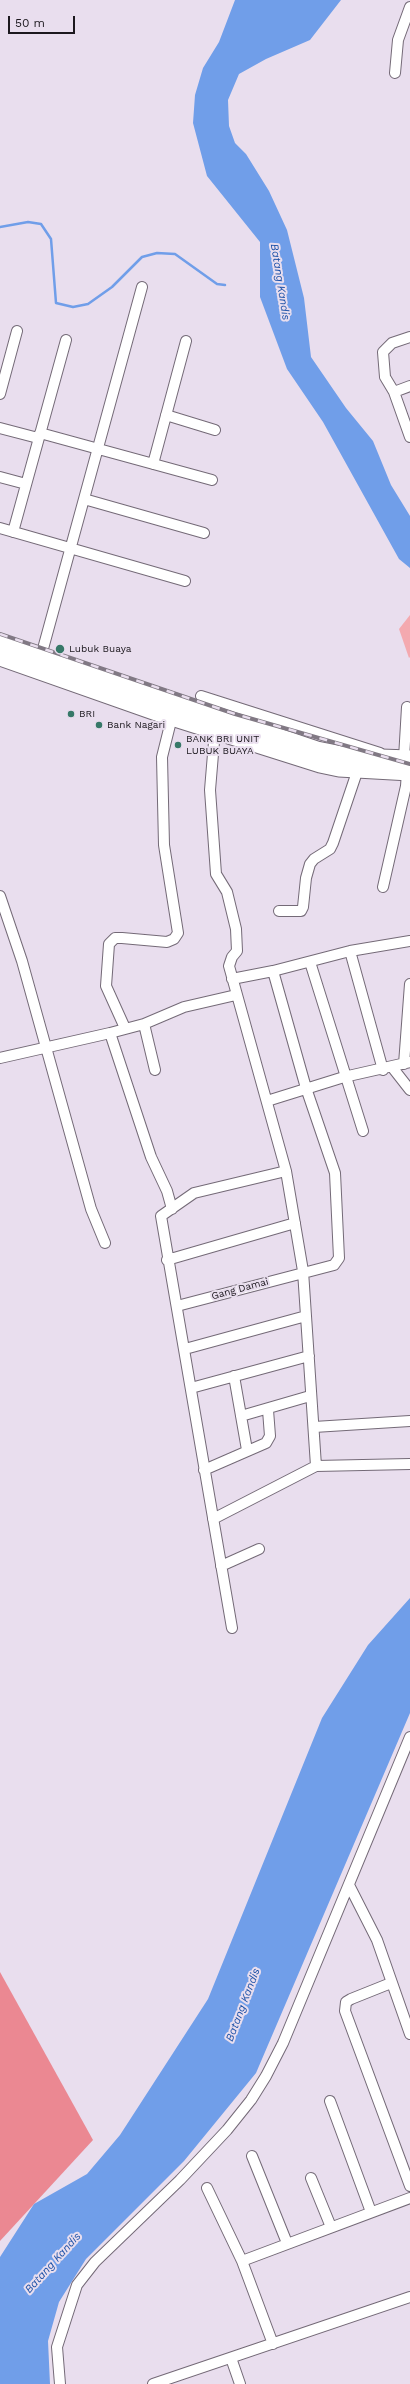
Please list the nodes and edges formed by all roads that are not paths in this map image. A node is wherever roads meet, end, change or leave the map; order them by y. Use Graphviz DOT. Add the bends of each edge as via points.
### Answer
graph roads {
  1 [pos="410,7"];
  2 [pos="395,73"];
  3 [pos="142,287"];
  4 [pos="17,331"];
  5 [pos="410,337"];
  6 [pos="66,340"];
  7 [pos="186,341"];
  8 [pos="410,386"];
  9 [pos="394,392"];
  10 [pos="0,394"];
  11 [pos="166,416"];
  12 [pos="0,428"];
  13 [pos="215,430"];
  14 [pos="39,436"];
  15 [pos="410,437"];
  16 [pos="97,448"];
  17 [pos="153,464"];
  18 [pos="0,478"];
  19 [pos="212,480"];
  20 [pos="26,484"];
  21 [pos="84,499"];
  22 [pos="0,528"];
  23 [pos="13,532"];
  24 [pos="204,534"];
  25 [pos="71,547"];
  26 [pos="185,581"];
  27 [pos="0,643"];
  28 [pos="41,656"];
  29 [pos="0,657"];
  30 [pos="201,696"];
  31 [pos="139,698"];
  32 [pos="407,707"];
  33 [pos="167,710"];
  34 [pos="215,730"];
  35 [pos="405,764"];
  36 [pos="358,769"];
  37 [pos="383,887"];
  38 [pos="0,896"];
  39 [pos="279,911"];
  40 [pos="410,941"];
  41 [pos="350,951"];
  42 [pos="310,962"];
  43 [pos="273,971"];
  44 [pos="232,979"];
  45 [pos="410,984"];
  46 [pos="236,995"];
  47 [pos="144,1024"];
  48 [pos="125,1028"];
  49 [pos="110,1033"];
  50 [pos="46,1047"];
  51 [pos="0,1058"];
  52 [pos="407,1063"];
  53 [pos="388,1068"];
  54 [pos="155,1070"];
  55 [pos="344,1077"];
  56 [pos="306,1088"];
  57 [pos="410,1090"];
  58 [pos="267,1101"];
  59 [pos="363,1131"];
  60 [pos="286,1171"];
  61 [pos="172,1209"];
  62 [pos="295,1223"];
  63 [pos="105,1243"];
  64 [pos="168,1260"];
  65 [pos="304,1271"];
  66 [pos="177,1306"];
  67 [pos="306,1316"];
  68 [pos="185,1348"];
  69 [pos="309,1356"];
  70 [pos="234,1376"];
  71 [pos="191,1388"];
  72 [pos="310,1396"];
  73 [pos="268,1410"];
  74 [pos="241,1416"];
  75 [pos="410,1421"];
  76 [pos="314,1427"];
  77 [pos="247,1450"];
  78 [pos="410,1464"];
  79 [pos="316,1466"];
  80 [pos="204,1470"];
  81 [pos="213,1519"];
  82 [pos="259,1549"];
  83 [pos="221,1566"];
  84 [pos="232,1628"];
  85 [pos="410,1737"];
  86 [pos="349,1885"];
  87 [pos="391,1983"];
  88 [pos="409,2030"];
  89 [pos="330,2101"];
  90 [pos="252,2156"];
  91 [pos="311,2178"];
  92 [pos="410,2186"];
  93 [pos="207,2188"];
  94 [pos="410,2198"];
  95 [pos="371,2212"];
  96 [pos="331,2227"];
  97 [pos="286,2243"];
  98 [pos="242,2261"];
  99 [pos="410,2297"];
  100 [pos="273,2344"];
  101 [pos="231,2358"];
  102 [pos="60,2384"];
  103 [pos="153,2384"];
  104 [pos="240,2384"];
  1 -- 2 [label="street" via="398,40"];
  3 -- 16 [label="street"];
  4 -- 10 [label="street"];
  5 -- 9 [label="street" via="392,343 383,352 386,377"];
  6 -- 14 [label="street"];
  7 -- 11 [label="street"];
  8 -- 9 [label="street"];
  9 -- 15 [label="street"];
  11 -- 13 [label="street"];
  11 -- 17 [label="street"];
  12 -- 14 [label="street"];
  14 -- 16 [label="street"];
  14 -- 20 [label="street"];
  16 -- 17 [label="street"];
  16 -- 21 [label="street"];
  17 -- 19 [label="street"];
  18 -- 20 [label="street"];
  20 -- 23 [label="street"];
  21 -- 24 [label="street"];
  21 -- 25 [label="street"];
  22 -- 23 [label="street"];
  23 -- 25 [label="street"];
  25 -- 26 [label="street"];
  25 -- 28 [label="street"];
  27 -- 28 [label="highway"];
  28 -- 31 [label="highway"];
  29 -- 31 [label="highway"];
  30 -- 35 [label="street"];
  31 -- 33 [label="highway"];
  32 -- 35 [label="street"];
  33 -- 34 [label="highway"];
  33 -- 35 [label="highway" via="334,755"];
  33 -- 48 [label="street" via="162,757 164,845 178,934 167,942 115,938 109,944 106,986"];
  34 -- 36 [label="highway" via="320,764"];
  34 -- 44 [label="street" via="210,786 216,874 227,892 236,928 237,951 229,966"];
  35 -- 36 [label="highway"];
  35 -- 37 [label="street" via="406,786"];
  36 -- 39 [label="street" via="334,843 310,864 301,911"];
  38 -- 50 [label="street" via="22,961"];
  40 -- 41 [label="street"];
  41 -- 42 [label="street"];
  41 -- 53 [label="street"];
  42 -- 43 [label="street"];
  42 -- 55 [label="street"];
  43 -- 44 [label="street"];
  43 -- 56 [label="street, Gang Damai"];
  44 -- 46 [label="street"];
  45 -- 52 [label="street"];
  46 -- 47 [label="street" via="184,1007"];
  46 -- 58 [label="street"];
  47 -- 48 [label="street"];
  47 -- 54 [label="street"];
  48 -- 49 [label="street"];
  49 -- 50 [label="street"];
  49 -- 61 [label="street" via="151,1157 167,1191"];
  50 -- 51 [label="street"];
  50 -- 63 [label="street" via="91,1209"];
  52 -- 53 [label="street"];
  53 -- 55 [label="street"];
  53 -- 57 [label="street"];
  55 -- 56 [label="street"];
  55 -- 59 [label="street"];
  56 -- 58 [label="street"];
  56 -- 65 [label="street, Gang Damai" via="335,1173 339,1258 334,1265"];
  58 -- 60 [label="street"];
  60 -- 61 [label="street" via="194,1193"];
  60 -- 62 [label="street"];
  61 -- 64 [label="street" via="161,1216"];
  62 -- 64 [label="street"];
  62 -- 65 [label="street"];
  64 -- 66 [label="street"];
  65 -- 66 [label="street, Gang Damai"];
  65 -- 67 [label="street"];
  66 -- 68 [label="street"];
  67 -- 68 [label="street"];
  67 -- 69 [label="street"];
  68 -- 71 [label="street"];
  69 -- 70 [label="street"];
  69 -- 72 [label="street"];
  70 -- 71 [label="street"];
  70 -- 74 [label="street"];
  71 -- 80 [label="street"];
  72 -- 73 [label="street"];
  72 -- 76 [label="street"];
  73 -- 74 [label="street"];
  73 -- 77 [label="street" via="269,1439 266,1443"];
  74 -- 77 [label="street"];
  75 -- 76 [label="street"];
  76 -- 79 [label="street"];
  77 -- 80 [label="street"];
  78 -- 79 [label="street"];
  79 -- 81 [label="street"];
  80 -- 81 [label="street"];
  81 -- 83 [label="street"];
  82 -- 83 [label="street"];
  83 -- 84 [label="street"];
  85 -- 86 [label="street"];
  86 -- 87 [label="street" via="371,1924"];
  86 -- 102 [label="street" via="283,2043 251,2100 185,2175 95,2262 77,2285 57,2347"];
  87 -- 88 [label="street"];
  87 -- 92 [label="street" via="346,2002 345,2011"];
  89 -- 95 [label="street"];
  90 -- 97 [label="street"];
  91 -- 96 [label="street"];
  93 -- 98 [label="street"];
  94 -- 95 [label="street"];
  95 -- 96 [label="street"];
  96 -- 97 [label="street"];
  97 -- 98 [label="street"];
  98 -- 100 [label="street"];
  99 -- 100 [label="street"];
  100 -- 101 [label="street"];
  101 -- 103 [label="street"];
  101 -- 104 [label="street"];
}
